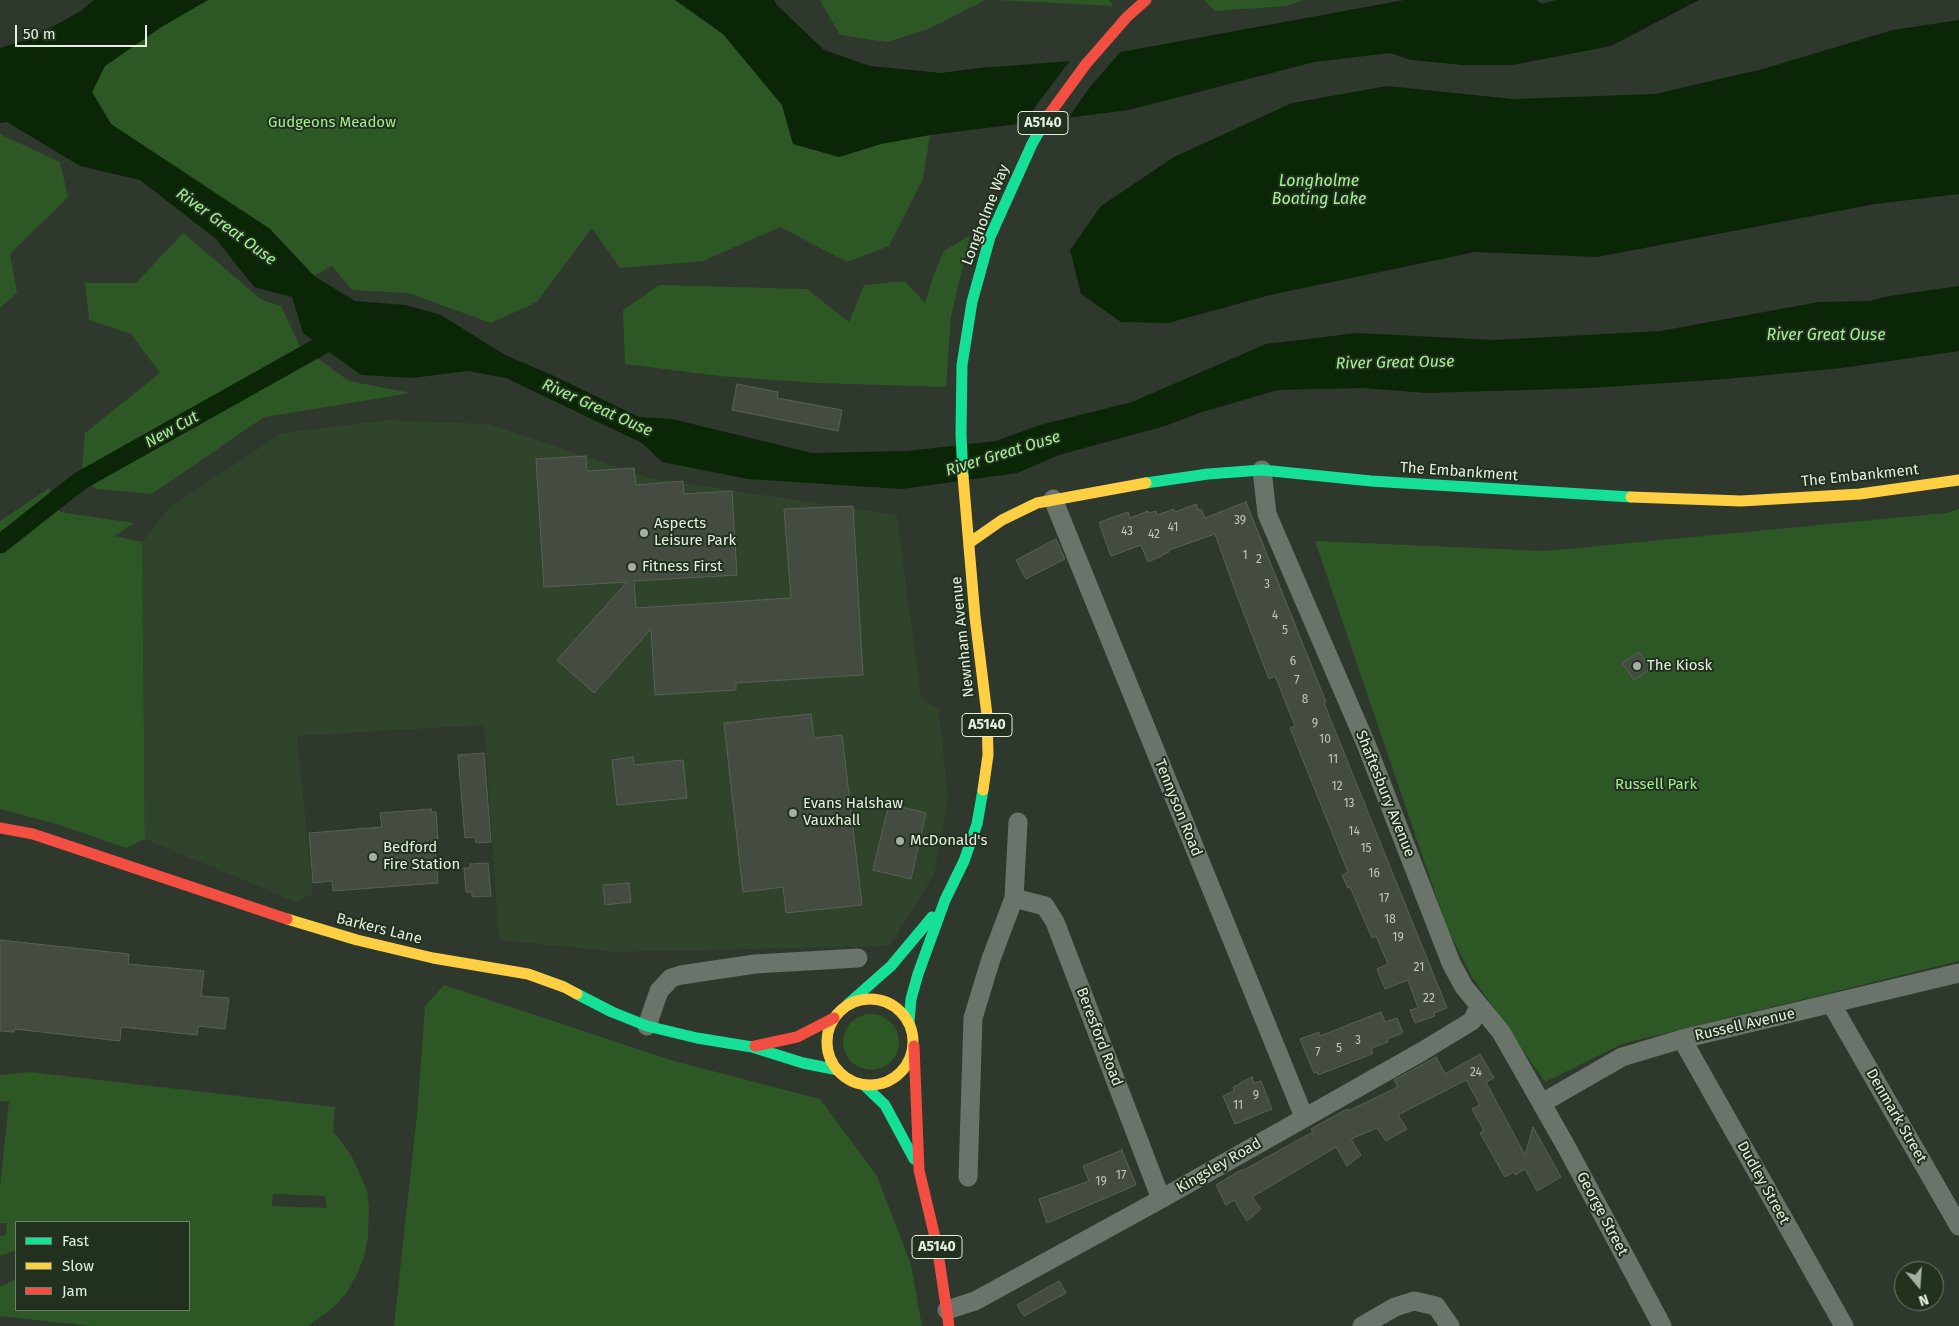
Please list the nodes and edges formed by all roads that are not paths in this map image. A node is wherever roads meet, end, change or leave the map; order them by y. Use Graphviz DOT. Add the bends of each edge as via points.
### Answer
graph roads {
  1 [pos="1146,0"];
  2 [pos="1262,470"];
  3 [pos="1959,480"];
  4 [pos="1053,499"];
  5 [pos="969,542"];
  6 [pos="1018,822"];
  7 [pos="0,828"];
  8 [pos="1014,898"];
  9 [pos="945,900"];
  10 [pos="858,958"];
  11 [pos="1959,973"];
  12 [pos="848,1004"];
  13 [pos="1832,1005"];
  14 [pos="1479,1007"];
  15 [pos="834,1018"];
  16 [pos="909,1022"];
  17 [pos="648,1026"];
  18 [pos="1682,1039"];
  19 [pos="914,1046"];
  20 [pos="752,1047"];
  21 [pos="838,1070"];
  22 [pos="864,1085"];
  23 [pos="1542,1102"];
  24 [pos="1304,1117"];
  25 [pos="919,1170"];
  26 [pos="968,1176"];
  27 [pos="1161,1199"];
  28 [pos="1959,1226"];
  29 [pos="948,1318"];
  30 [pos="1362,1326"];
  31 [pos="1450,1326"];
  32 [pos="1662,1326"];
  33 [pos="1844,1326"];
  1 -- 5 [label="street, Longholme Way / A5140" via="1086,64 1048,116 1028,150 990,237 967,325 962,365 961,434"];
  2 -- 3 [label="street, The Embankment" via="1570,495 1741,501 1860,494"];
  2 -- 4 [label="street, The Embankment" via="1208,474"];
  2 -- 14 [label="street, Shaftesbury Avenue" via="1267,514 1282,552 1366,744 1451,963"];
  4 -- 5 [label="street, The Embankment" via="1002,520"];
  4 -- 24 [label="street, Tennyson Road"];
  5 -- 9 [label="street, Newnham Avenue / A5140" via="987,715 988,755 977,824"];
  6 -- 8 [label="street"];
  7 -- 17 [label="street, Barkers Lane" via="33,834 246,907 357,940 433,958 528,974"];
  8 -- 26 [label="street" via="973,1018"];
  8 -- 27 [label="street, Beresford Road" via="1045,906 1055,922"];
  9 -- 12 [label="street, Newnham Avenue / A5140" via="891,966"];
  9 -- 16 [label="street, Newnham Avenue / A5140" via="914,986"];
  10 -- 17 [label="street" via="755,964 671,978 658,991"];
  11 -- 13 [label="street, Russell Avenue"];
  12 -- 15 [label="street"];
  12 -- 16 [label="street" via="871,998 883,1000 893,1004"];
  13 -- 18 [label="street, Russell Avenue"];
  13 -- 28 [label="street, Denmark Street"];
  14 -- 23 [label="street, Shaftesbury Avenue" via="1497,1026"];
  14 -- 24 [label="street, Kingsley Road" via="1472,1022"];
  15 -- 20 [label="street, Barkers Lane" via="797,1037"];
  15 -- 21 [label="street" via="828,1034 828,1050"];
  16 -- 19 [label="street"];
  17 -- 20 [label="street, Barkers Lane"];
  18 -- 23 [label="street, Russell Avenue" via="1622,1057"];
  18 -- 33 [label="street, Dudley Street"];
  19 -- 22 [label="street" via="910,1060 897,1076 887,1082"];
  19 -- 25 [label="street, A5140"];
  20 -- 21 [label="street, Barkers Lane"];
  21 -- 22 [label="street" via="850,1080"];
  22 -- 25 [label="street, A5140" via="885,1105"];
  23 -- 32 [label="street, George Street"];
  24 -- 27 [label="street, Kingsley Road"];
  25 -- 29 [label="street, A5140" via="937,1246"];
  27 -- 29 [label="street, Kingsley Road"];
  30 -- 31 [label="street" via="1394,1307 1414,1301 1436,1306"];
}
